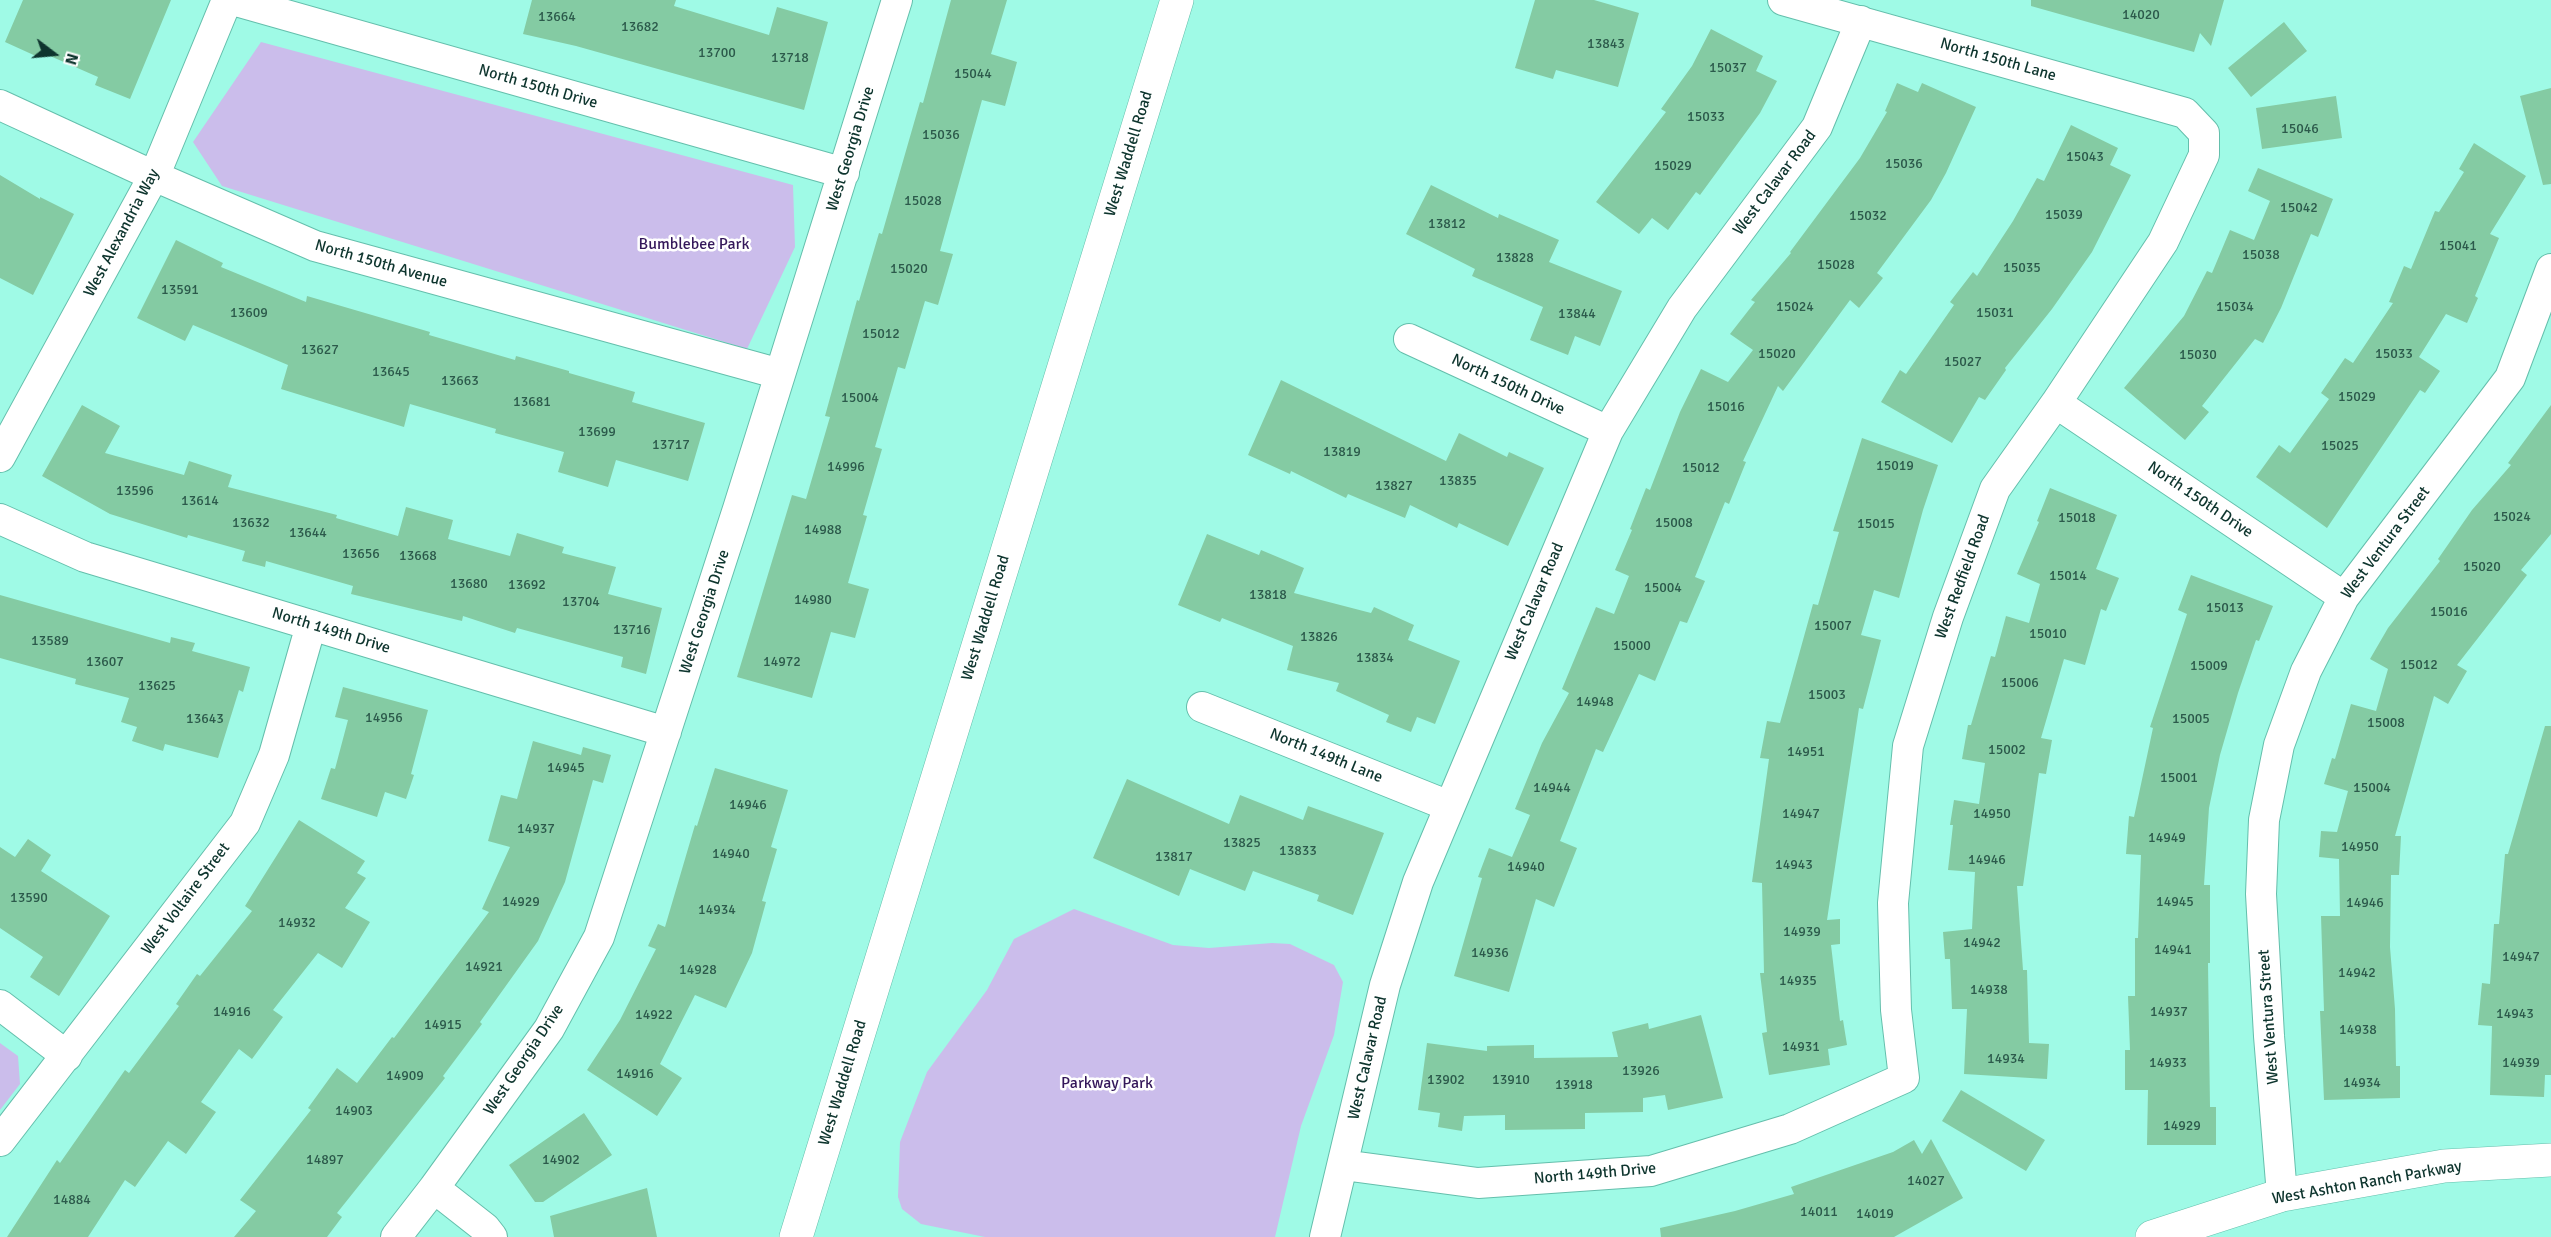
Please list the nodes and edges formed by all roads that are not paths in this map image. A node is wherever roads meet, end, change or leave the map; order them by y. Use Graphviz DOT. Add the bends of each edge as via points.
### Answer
graph roads {
  1 [pos="227,0"];
  2 [pos="233,0"];
  3 [pos="897,0"];
  4 [pos="1177,0"];
  5 [pos="1783,0"];
  6 [pos="1861,21"];
  7 [pos="0,105"];
  8 [pos="2204,133"];
  9 [pos="844,173"];
  10 [pos="154,176"];
  11 [pos="2551,269"];
  12 [pos="1409,339"];
  13 [pos="780,374"];
  14 [pos="2056,403"];
  15 [pos="1608,431"];
  16 [pos="0,457"];
  17 [pos="0,519"];
  18 [pos="2344,597"];
  19 [pos="311,625"];
  20 [pos="1202,707"];
  21 [pos="666,732"];
  22 [pos="1449,806"];
  23 [pos="0,1005"];
  24 [pos="67,1056"];
  25 [pos="1904,1078"];
  26 [pos="0,1141"];
  27 [pos="2551,1160"];
  28 [pos="1343,1165"];
  29 [pos="434,1188"];
  30 [pos="2282,1195"];
  31 [pos="396,1237"];
  32 [pos="492,1237"];
  33 [pos="796,1237"];
  34 [pos="1325,1237"];
  35 [pos="2152,1237"];
  1 -- 10 [label="street, West Alexandria Way"];
  2 -- 9 [label="street, North 150th Drive"];
  3 -- 9 [label="street, West Georgia Drive"];
  4 -- 33 [label="main road, West Waddell Road"];
  5 -- 6 [label="street, North 150th Lane"];
  6 -- 8 [label="street, North 150th Lane" via="2186,113"];
  6 -- 15 [label="street, West Calavar Road" via="1817,127 1682,308"];
  7 -- 10 [label="street, North 150th Avenue"];
  8 -- 14 [label="street, West Redfield Road" via="2204,155 2163,242"];
  9 -- 13 [label="street, West Georgia Drive"];
  10 -- 13 [label="street, North 150th Avenue" via="315,246"];
  10 -- 16 [label="street, West Alexandria Way"];
  11 -- 18 [label="street, West Ventura Street" via="2510,378"];
  12 -- 15 [label="street, North 150th Drive"];
  13 -- 21 [label="street, West Georgia Drive"];
  14 -- 18 [label="street, North 150th Drive"];
  14 -- 25 [label="street, West Redfield Road" via="1995,489 1948,617 1908,746 1893,903 1896,1010"];
  15 -- 22 [label="street, West Calavar Road"];
  17 -- 19 [label="street, North 149th Drive" via="85,557"];
  18 -- 30 [label="street, West Ventura Street" via="2306,671 2279,745 2264,820 2261,894"];
  19 -- 21 [label="street, North 149th Drive"];
  19 -- 24 [label="street, West Voltaire Street" via="274,755 245,823"];
  20 -- 22 [label="street, North 149th Lane"];
  21 -- 29 [label="street, West Georgia Drive" via="599,937 549,1029"];
  22 -- 28 [label="street, West Calavar Road" via="1418,882 1385,985"];
  23 -- 24 [label="street"];
  24 -- 26 [label="street, West Voltaire Street"];
  25 -- 28 [label="street, North 149th Drive" via="1790,1129 1651,1171 1478,1183"];
  27 -- 30 [label="main road, West Ashton Ranch Parkway" via="2444,1166"];
  28 -- 34 [label="street, West Calavar Road"];
  29 -- 31 [label="street, West Georgia Drive"];
  29 -- 32 [label="street"];
  30 -- 35 [label="main road, West Ashton Ranch Parkway"];
}
